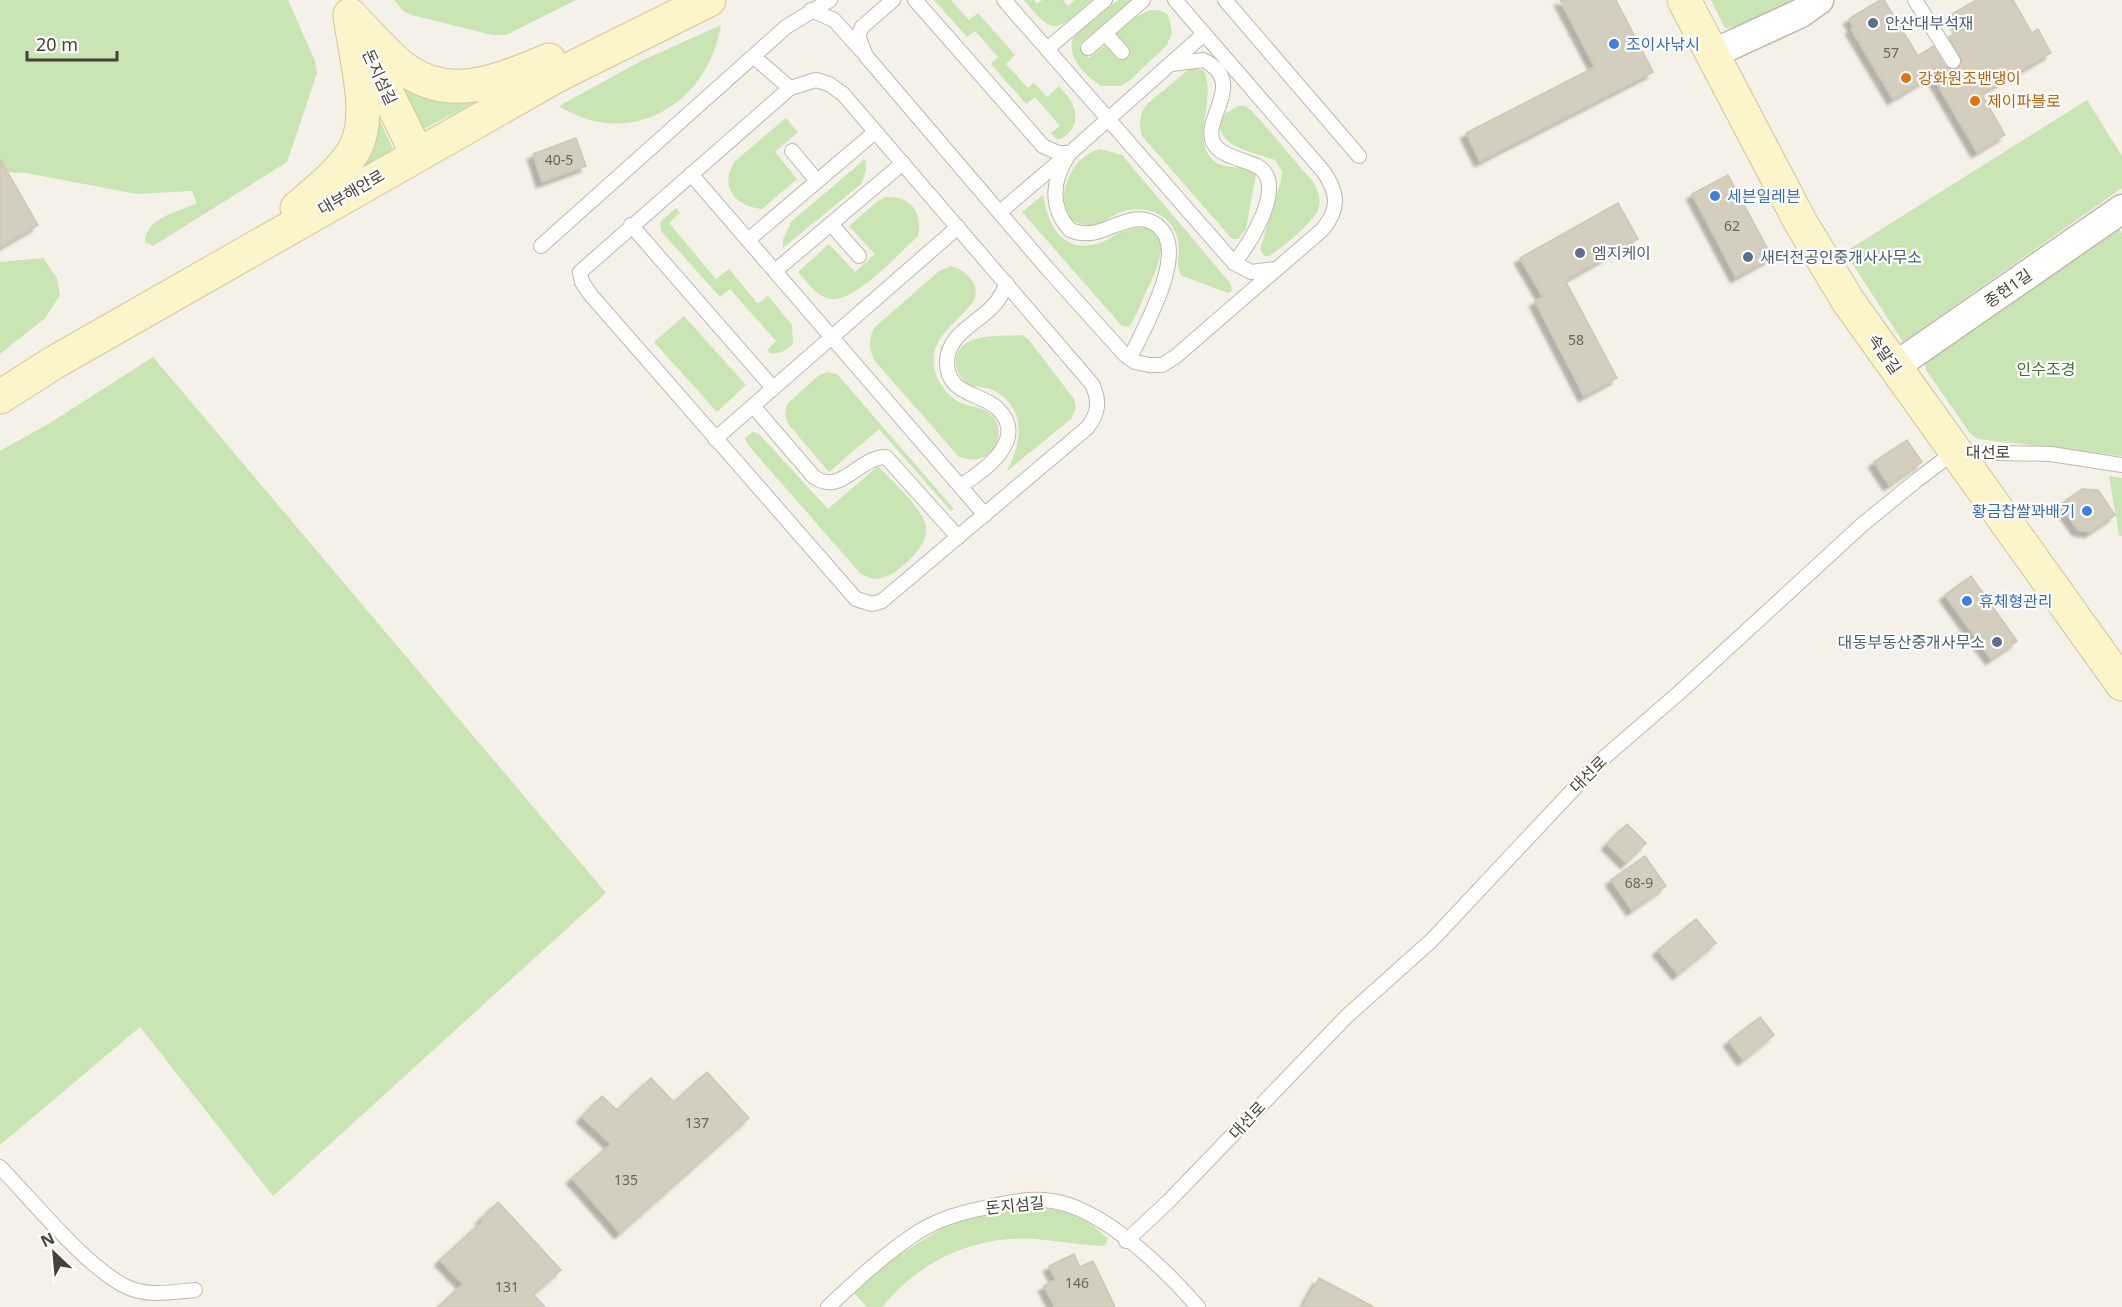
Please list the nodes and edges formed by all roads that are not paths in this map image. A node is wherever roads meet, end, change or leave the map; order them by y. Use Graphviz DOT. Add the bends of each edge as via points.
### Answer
graph roads {
  1 [pos="678,0"];
  2 [pos="709,0"];
  3 [pos="830,0"];
  4 [pos="893,0"];
  5 [pos="915,0"];
  6 [pos="1004,0"];
  7 [pos="1105,0"];
  8 [pos="1143,0"];
  9 [pos="1175,0"];
  10 [pos="1225,0"];
  11 [pos="1683,0"];
  12 [pos="1819,0"];
  13 [pos="1915,0"];
  14 [pos="346,7"];
  15 [pos="811,10"];
  16 [pos="1105,33"];
  17 [pos="1204,34"];
  18 [pos="1088,48"];
  19 [pos="1047,49"];
  20 [pos="1122,52"];
  21 [pos="1712,54"];
  22 [pos="866,56"];
  23 [pos="754,57"];
  24 [pos="1953,61"];
  25 [pos="1171,64"];
  26 [pos="790,88"];
  27 [pos="1108,119"];
  28 [pos="875,132"];
  29 [pos="792,151"];
  30 [pos="1070,153"];
  31 [pos="417,154"];
  32 [pos="1359,156"];
  33 [pos="903,163"];
  34 [pos="691,174"];
  35 [pos="817,181"];
  36 [pos="2122,208"];
  37 [pos="1000,212"];
  38 [pos="831,224"];
  39 [pos="631,225"];
  40 [pos="958,227"];
  41 [pos="748,240"];
  42 [pos="541,246"];
  43 [pos="246,254"];
  44 [pos="859,256"];
  45 [pos="1234,263"];
  46 [pos="1280,267"];
  47 [pos="775,271"];
  48 [pos="1007,284"];
  49 [pos="832,337"];
  50 [pos="1130,358"];
  51 [pos="1894,367"];
  52 [pos="773,388"];
  53 [pos="0,397"];
  54 [pos="753,406"];
  55 [pos="715,439"];
  56 [pos="1954,452"];
  57 [pos="2122,465"];
  58 [pos="960,486"];
  59 [pos="985,514"];
  60 [pos="958,537"];
  61 [pos="2122,684"];
  62 [pos="0,1167"];
  63 [pos="1126,1241"];
  64 [pos="195,1290"];
  65 [pos="828,1307"];
  66 [pos="1198,1307"];
  1 -- 14 [label="street" via="540,64 492,82 457,88 432,83 403,67"];
  2 -- 31 [label="street, 대부해안로" via="605,50"];
  3 -- 15 [label="lane"];
  4 -- 22 [label="lane" via="862,27 858,36"];
  5 -- 30 [label="lane" via="1043,146 1058,153"];
  6 -- 19 [label="lane"];
  7 -- 19 [label="lane"];
  8 -- 16 [label="lane"];
  9 -- 17 [label="lane"];
  10 -- 32 [label="lane"];
  11 -- 21 [label="street, 속말길"];
  12 -- 21 [label="street" via="1801,13"];
  13 -- 24 [label="lane"];
  14 -- 31 [label="street, 돈지섬길"];
  14 -- 43 [label="street" via="364,106 358,142 337,171"];
  15 -- 22 [label="lane" via="834,20"];
  15 -- 23 [label="lane"];
  16 -- 18 [label="lane"];
  16 -- 20 [label="lane"];
  17 -- 25 [label="lane"];
  17 -- 46 [label="lane" via="1323,171 1335,193 1334,216"];
  19 -- 27 [label="lane"];
  21 -- 51 [label="street, 속말길" via="1815,248"];
  22 -- 37 [label="lane"];
  23 -- 26 [label="lane"];
  23 -- 42 [label="lane"];
  25 -- 27 [label="lane"];
  25 -- 45 [label="lane" via="1203,60 1216,68 1221,77 1222,98 1211,133 1213,142 1227,154 1257,166 1267,177 1268,195 1256,232"];
  26 -- 28 [label="lane" via="816,80 829,84 843,94"];
  26 -- 34 [label="lane"];
  27 -- 30 [label="lane"];
  27 -- 45 [label="lane"];
  28 -- 33 [label="lane"];
  28 -- 35 [label="lane"];
  29 -- 35 [label="lane"];
  30 -- 37 [label="lane"];
  30 -- 50 [label="lane" via="1057,176 1055,191 1057,212 1070,230 1090,235 1144,219 1162,228 1170,247 1166,275"];
  31 -- 43 [label="street, 대부해안로"];
  33 -- 38 [label="lane"];
  33 -- 40 [label="lane"];
  34 -- 39 [label="lane"];
  34 -- 41 [label="lane"];
  35 -- 41 [label="lane"];
  36 -- 51 [label="street, 종현1길"];
  37 -- 50 [label="lane"];
  38 -- 44 [label="lane"];
  38 -- 47 [label="lane"];
  39 -- 52 [label="lane"];
  39 -- 55 [label="lane" via="585,265 580,272 582,282"];
  40 -- 48 [label="lane"];
  40 -- 49 [label="lane"];
  41 -- 47 [label="lane"];
  43 -- 53 [label="street, 대부해안로"];
  45 -- 46 [label="lane" via="1261,273"];
  46 -- 50 [label="lane" via="1175,357 1149,365"];
  47 -- 49 [label="lane"];
  48 -- 58 [label="lane" via="993,307 957,336 950,348 948,373 954,384 998,409 1008,433 998,457"];
  48 -- 59 [label="lane" via="1092,384 1098,407 1087,428"];
  49 -- 52 [label="lane"];
  49 -- 58 [label="lane"];
  51 -- 56 [label="street, 속말길"];
  52 -- 54 [label="lane"];
  54 -- 55 [label="lane"];
  54 -- 60 [label="lane" via="823,483 832,484 866,461 886,457"];
  55 -- 60 [label="lane" via="863,603 882,601"];
  56 -- 57 [label="lane, 대선로" via="2051,454"];
  56 -- 61 [label="street, 속말길"];
  56 -- 63 [label="lane, 대선로" via="1863,524 1600,761 1432,940 1347,1016"];
  58 -- 59 [label="lane"];
  59 -- 60 [label="lane"];
  62 -- 64 [label="lane" via="95,1265 128,1287 156,1293"];
  63 -- 65 [label="lane, 돈지섬길" via="1093,1217 1051,1200 986,1207 937,1222 914,1235"];
  63 -- 66 [label="lane, 돈지섬길"];
}
